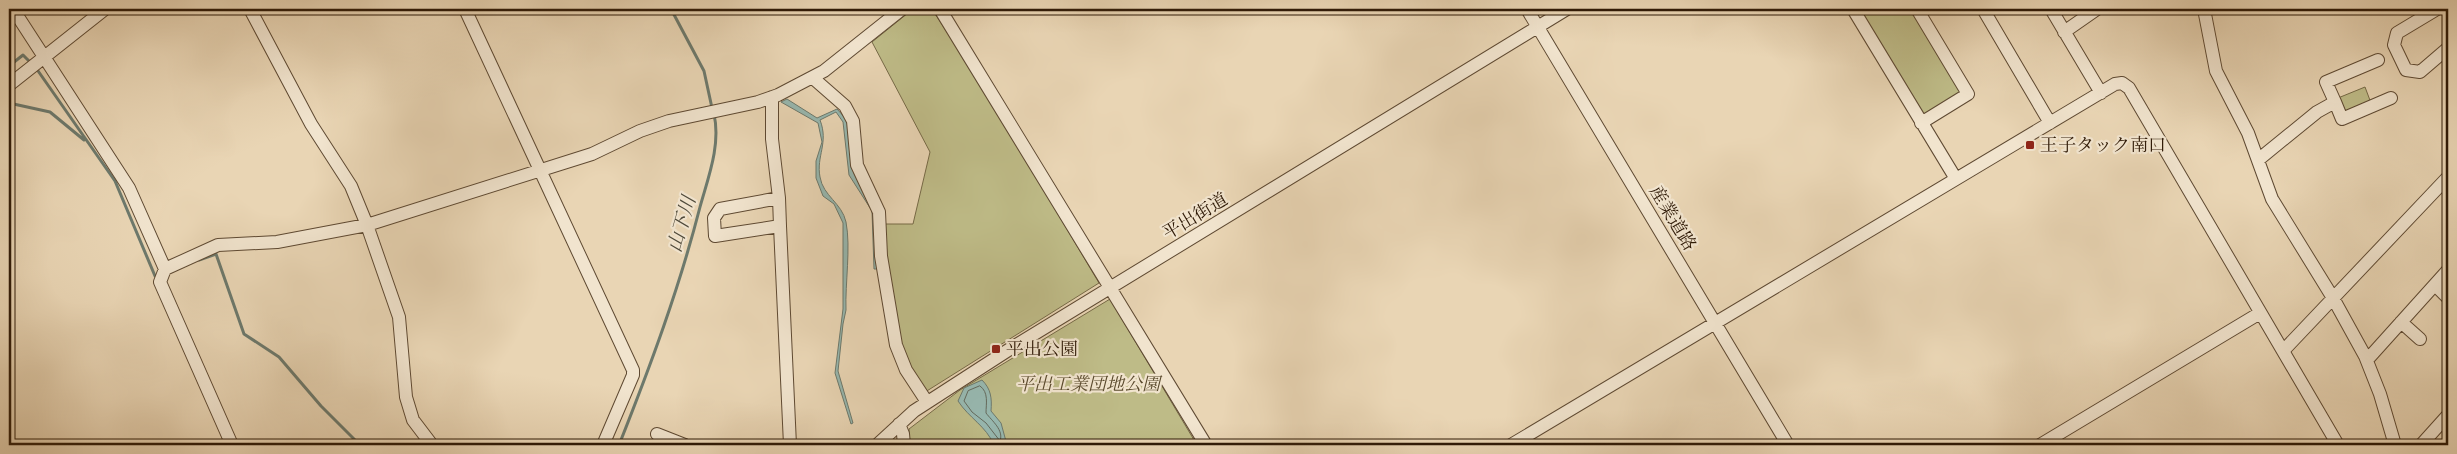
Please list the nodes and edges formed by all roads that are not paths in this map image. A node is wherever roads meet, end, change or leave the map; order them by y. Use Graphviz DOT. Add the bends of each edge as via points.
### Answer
graph roads {
  1 [pos="13,9"];
  2 [pos="105,9"];
  3 [pos="250,9"];
  4 [pos="465,9"];
  5 [pos="902,9"];
  6 [pos="940,9"];
  7 [pos="1527,9"];
  8 [pos="1567,9"];
  9 [pos="1852,9"];
  10 [pos="1983,9"];
  11 [pos="2051,9"];
  12 [pos="2097,9"];
  13 [pos="2204,9"];
  14 [pos="2437,9"];
  15 [pos="1921,10"];
  16 [pos="1538,26"];
  17 [pos="2064,32"];
  18 [pos="2448,48"];
  19 [pos="43,58"];
  20 [pos="2378,60"];
  21 [pos="813,78"];
  22 [pos="9,85"];
  23 [pos="2101,92"];
  24 [pos="772,97"];
  25 [pos="2390,98"];
  26 [pos="2335,102"];
  27 [pos="1921,123"];
  28 [pos="2050,123"];
  29 [pos="2258,160"];
  30 [pos="539,171"];
  31 [pos="2448,177"];
  32 [pos="1956,179"];
  33 [pos="779,198"];
  34 [pos="367,225"];
  35 [pos="780,226"];
  36 [pos="165,269"];
  37 [pos="2448,270"];
  38 [pos="2435,285"];
  39 [pos="1110,288"];
  40 [pos="2333,298"];
  41 [pos="2448,298"];
  42 [pos="2260,313"];
  43 [pos="2401,322"];
  44 [pos="1715,323"];
  45 [pos="2420,339"];
  46 [pos="2283,351"];
  47 [pos="2367,360"];
  48 [pos="927,402"];
  49 [pos="2448,415"];
  50 [pos="899,424"];
  51 [pos="657,434"];
  52 [pos="232,445"];
  53 [pos="432,445"];
  54 [pos="603,445"];
  55 [pos="685,445"];
  56 [pos="790,445"];
  57 [pos="877,445"];
  58 [pos="904,445"];
  59 [pos="1206,445"];
  60 [pos="1511,445"];
  61 [pos="1788,445"];
  62 [pos="2040,445"];
  63 [pos="2338,445"];
  64 [pos="2394,445"];
  65 [pos="2421,445"];
  1 -- 19 [label="street"];
  2 -- 19 [label="street"];
  3 -- 34 [label="street" via="311,124 351,186"];
  4 -- 30 [label="street"];
  5 -- 21 [label="street"];
  6 -- 39 [label="street"];
  7 -- 16 [label="street, 産業道路"];
  8 -- 16 [label="street, 平出街道"];
  9 -- 27 [label="street"];
  10 -- 28 [label="street"];
  11 -- 17 [label="street"];
  12 -- 17 [label="street"];
  13 -- 29 [label="street" via="2216,71"];
  14 -- 18 [label="street" via="2397,33 2394,45 2406,70 2420,72"];
  15 -- 27 [label="street" via="1968,94"];
  16 -- 39 [label="street, 平出街道"];
  16 -- 44 [label="street, 産業道路"];
  17 -- 23 [label="street"];
  19 -- 22 [label="street"];
  19 -- 36 [label="street" via="129,188"];
  20 -- 26 [label="street" via="2326,82"];
  21 -- 24 [label="street"];
  21 -- 48 [label="street" via="845,106 852,121 858,165 879,212 881,256 896,345 906,370"];
  23 -- 28 [label="street"];
  23 -- 42 [label="street" via="2118,83 2129,88"];
  24 -- 30 [label="street" via="669,121 592,154"];
  24 -- 33 [label="street" via="772,139"];
  25 -- 26 [label="street" via="2342,119"];
  26 -- 29 [label="street" via="2317,112"];
  27 -- 32 [label="street"];
  28 -- 32 [label="street"];
  29 -- 40 [label="street" via="2272,199"];
  30 -- 34 [label="street"];
  30 -- 54 [label="street" via="633,370"];
  31 -- 40 [label="street"];
  32 -- 44 [label="street"];
  33 -- 35 [label="street"];
  33 -- 35 [label="street" via="720,209 714,218 715,236"];
  34 -- 36 [label="street" via="277,242 218,245"];
  34 -- 53 [label="street" via="399,317 406,397 413,420"];
  35 -- 56 [label="street"];
  36 -- 52 [label="street" via="160,282"];
  37 -- 38 [label="street"];
  38 -- 41 [label="street"];
  38 -- 43 [label="street"];
  39 -- 48 [label="street, 平出街道"];
  39 -- 59 [label="street"];
  40 -- 46 [label="street"];
  40 -- 47 [label="street"];
  42 -- 46 [label="street"];
  42 -- 62 [label="street"];
  43 -- 45 [label="street"];
  43 -- 47 [label="street"];
  44 -- 60 [label="street"];
  44 -- 61 [label="street, 産業道路"];
  46 -- 63 [label="street"];
  47 -- 64 [label="street"];
  48 -- 50 [label="street, 平出街道"];
  49 -- 65 [label="street"];
  50 -- 57 [label="street, 平出街道"];
  50 -- 58 [label="street"];
  51 -- 55 [label="street"];
}
